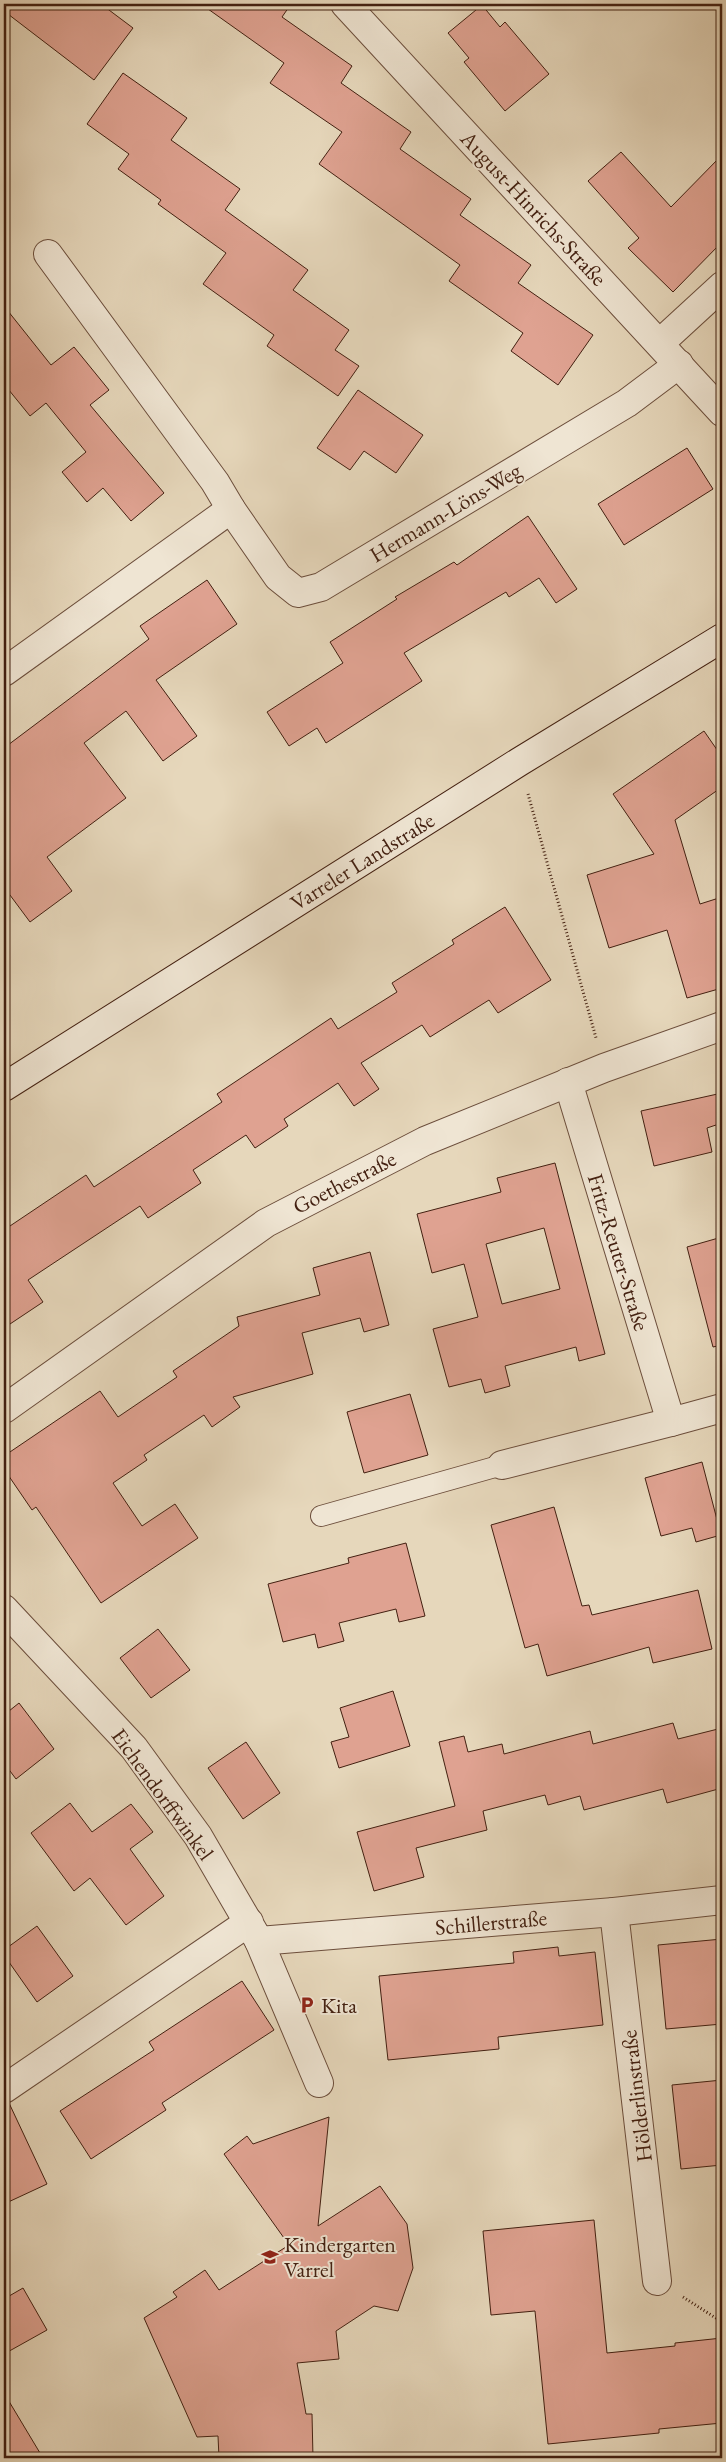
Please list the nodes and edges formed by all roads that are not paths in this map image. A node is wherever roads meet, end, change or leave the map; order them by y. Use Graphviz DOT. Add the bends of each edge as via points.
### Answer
graph roads {
  1 [pos="345,4"];
  2 [pos="48,254"];
  3 [pos="722,286"];
  4 [pos="660,343"];
  5 [pos="679,364"];
  6 [pos="722,412"];
  7 [pos="231,509"];
  8 [pos="722,638"];
  9 [pos="4,672"];
  10 [pos="722,1026"];
  11 [pos="568,1082"];
  12 [pos="4,1087"];
  13 [pos="722,1408"];
  14 [pos="4,1409"];
  15 [pos="671,1422"];
  16 [pos="502,1465"];
  17 [pos="321,1516"];
  18 [pos="4,1609"];
  19 [pos="722,1900"];
  20 [pos="614,1912"];
  21 [pos="254,1931"];
  22 [pos="319,2083"];
  23 [pos="4,2089"];
  24 [pos="657,2281"];
  1 -- 4 [label="street, August-Hinrichs-Straße"];
  2 -- 7 [label="street, Hermann-Löns-Weg" via="215,482"];
  3 -- 4 [label="street"];
  4 -- 5 [label="street, August-Hinrichs-Straße"];
  5 -- 6 [label="street, August-Hinrichs-Straße"];
  5 -- 7 [label="street, Hermann-Löns-Weg" via="627,403 321,587 298,593 278,578"];
  7 -- 9 [label="street"];
  8 -- 12 [label="street, Varreler Landstraße"];
  10 -- 11 [label="street, Goethestraße"];
  11 -- 14 [label="street, Goethestraße" via="425,1141 266,1223"];
  11 -- 15 [label="street, Fritz-Reuter-Straße"];
  13 -- 15 [label="street"];
  15 -- 16 [label="street"];
  16 -- 17 [label="lane"];
  18 -- 21 [label="street, Eichendorffwinkel" via="134,1748 198,1836"];
  19 -- 20 [label="street, Schillerstraße"];
  20 -- 21 [label="street, Schillerstraße"];
  20 -- 24 [label="street, Hölderlinstraße"];
  21 -- 22 [label="street, Eichendorffwinkel"];
  21 -- 23 [label="street"];
}
